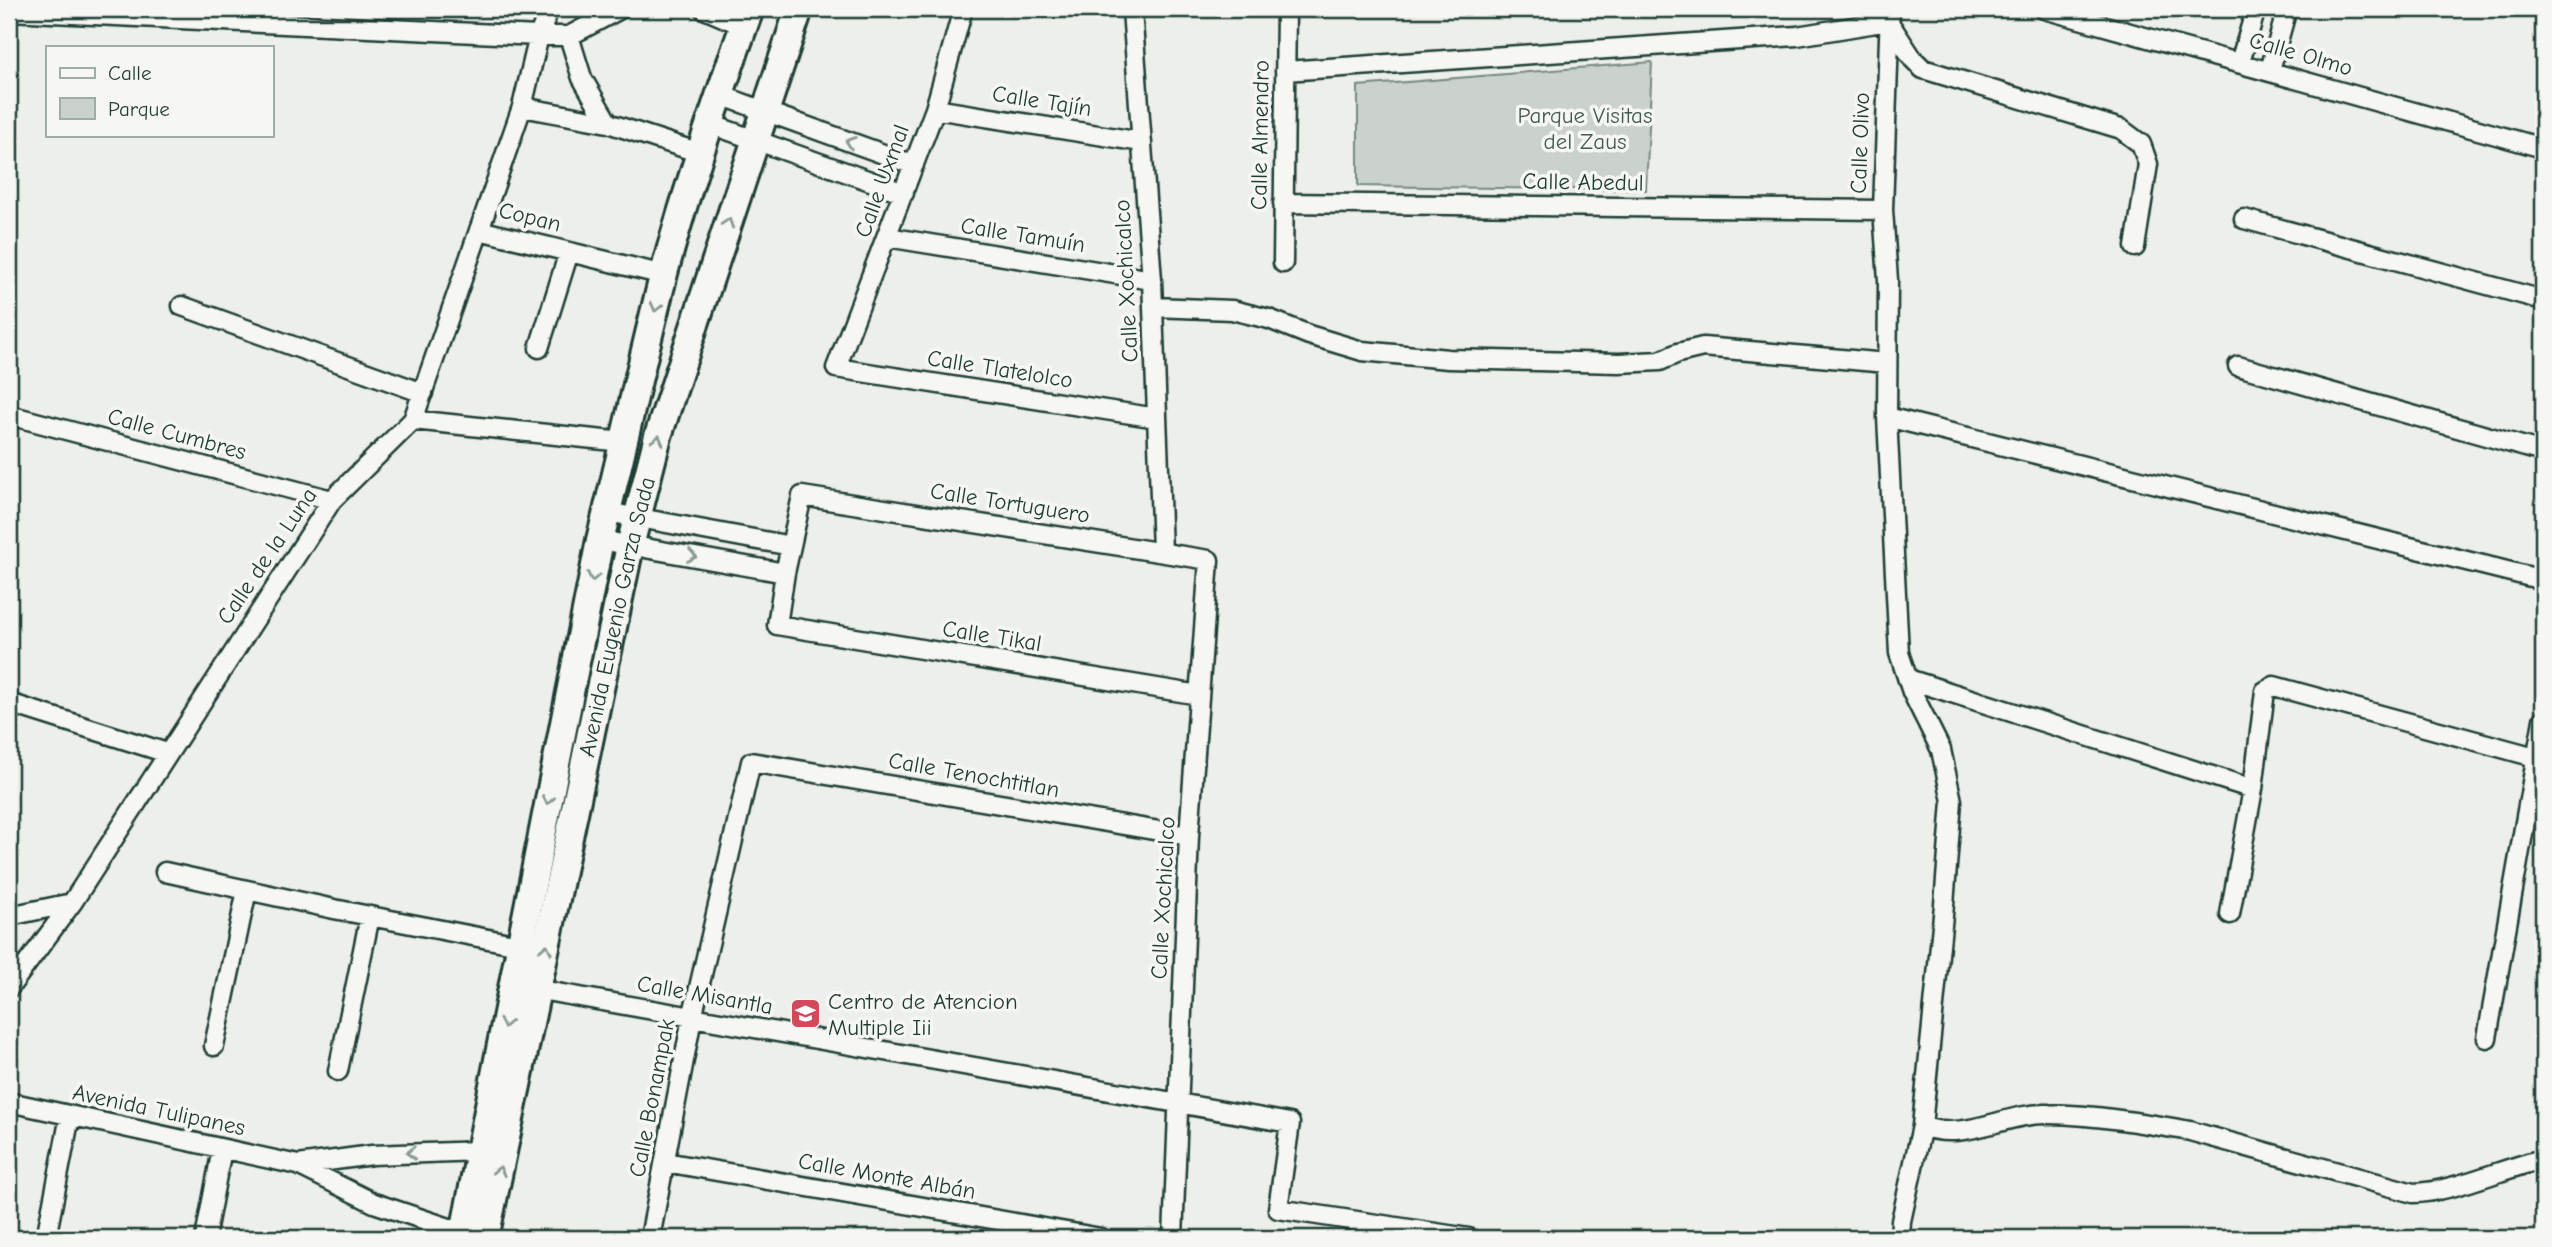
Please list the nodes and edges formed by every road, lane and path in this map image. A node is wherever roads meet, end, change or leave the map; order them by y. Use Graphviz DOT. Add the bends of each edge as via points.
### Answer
graph roads {
  1 [pos="549,9"];
  2 [pos="620,9"];
  3 [pos="704,9"];
  4 [pos="799,9"];
  5 [pos="963,9"];
  6 [pos="1129,9"];
  7 [pos="1286,9"];
  8 [pos="2044,9"];
  9 [pos="2256,9"];
  10 [pos="2287,9"];
  11 [pos="9,11"];
  12 [pos="1889,15"];
  13 [pos="747,17"];
  14 [pos="539,36"];
  15 [pos="569,36"];
  16 [pos="2240,62"];
  17 [pos="2270,70"];
  18 [pos="1285,71"];
  19 [pos="720,95"];
  20 [pos="522,107"];
  21 [pos="935,108"];
  22 [pos="765,113"];
  23 [pos="608,123"];
  24 [pos="710,124"];
  25 [pos="755,141"];
  26 [pos="1142,142"];
  27 [pos="2543,148"];
  28 [pos="700,153"];
  29 [pos="914,165"];
  30 [pos="904,193"];
  31 [pos="1283,203"];
  32 [pos="1883,210"];
  33 [pos="2244,219"];
  34 [pos="479,230"];
  35 [pos="887,237"];
  36 [pos="2135,247"];
  37 [pos="569,252"];
  38 [pos="1283,262"];
  39 [pos="664,275"];
  40 [pos="1152,280"];
  41 [pos="2543,300"];
  42 [pos="182,306"];
  43 [pos="1153,307"];
  44 [pos="539,348"];
  45 [pos="1887,363"];
  46 [pos="2238,366"];
  47 [pos="836,368"];
  48 [pos="423,393"];
  49 [pos="9,415"];
  50 [pos="1887,417"];
  51 [pos="1157,418"];
  52 [pos="413,420"];
  53 [pos="623,442"];
  54 [pos="2543,452"];
  55 [pos="332,500"];
  56 [pos="607,512"];
  57 [pos="637,518"];
  58 [pos="600,540"];
  59 [pos="630,546"];
  60 [pos="791,546"];
  61 [pos="1162,551"];
  62 [pos="1209,559"];
  63 [pos="785,573"];
  64 [pos="2543,580"];
  65 [pos="1908,679"];
  66 [pos="1199,695"];
  67 [pos="9,703"];
  68 [pos="2543,720"];
  69 [pos="167,753"];
  70 [pos="2535,757"];
  71 [pos="751,762"];
  72 [pos="2253,789"];
  73 [pos="1189,836"];
  74 [pos="165,872"];
  75 [pos="247,890"];
  76 [pos="72,903"];
  77 [pos="2230,914"];
  78 [pos="9,916"];
  79 [pos="370,916"];
  80 [pos="519,945"];
  81 [pos="512,985"];
  82 [pos="9,988"];
  83 [pos="538,989"];
  84 [pos="692,1018"];
  85 [pos="2487,1038"];
  86 [pos="214,1046"];
  87 [pos="338,1071"];
  88 [pos="9,1102"];
  89 [pos="1178,1102"];
  90 [pos="70,1116"];
  91 [pos="1922,1126"];
  92 [pos="222,1149"];
  93 [pos="480,1151"];
  94 [pos="2543,1159"];
  95 [pos="665,1162"];
  96 [pos="298,1165"];
  97 [pos="1900,1230"];
  98 [pos="471,1237"];
  99 [pos="46,1238"];
  100 [pos="205,1238"];
  101 [pos="650,1238"];
  102 [pos="1101,1238"];
  103 [pos="1173,1238"];
  104 [pos="1469,1238"];
  105 [pos="1885,1238"];
  1 -- 14 [label="street, Calle de la Luna"];
  2 -- 15 [label="street"];
  3 -- 13 [label="street"];
  4 -- 22 [label="main road, Avenida Eugenio Garza Sada"];
  5 -- 21 [label="street, Calle Uxmal"];
  6 -- 26 [label="street, Calle Xochicalco"];
  7 -- 18 [label="street, Calle Almendro"];
  8 -- 16 [label="street, Calle Olmo"];
  9 -- 16 [label="street"];
  10 -- 17 [label="street"];
  11 -- 14 [label="street"];
  12 -- 18 [label="street" via="1797,36"];
  12 -- 32 [label="street, Calle Olivo"];
  12 -- 36 [label="street" via="1923,69 2121,129 2141,144 2148,164"];
  13 -- 19 [label="main road, Avenida Eugenio Garza Sada"];
  14 -- 15 [label="street"];
  14 -- 20 [label="street, Calle de la Luna"];
  15 -- 23 [label="street" via="582,78"];
  16 -- 17 [label="street, Calle Olmo"];
  17 -- 27 [label="street, Calle Olmo"];
  18 -- 31 [label="street, Calle Almendro"];
  19 -- 22 [label="street"];
  19 -- 24 [label="main road, Avenida Eugenio Garza Sada"];
  20 -- 23 [label="street"];
  20 -- 34 [label="street, Calle de la Luna"];
  21 -- 26 [label="street, Calle Tajín"];
  21 -- 29 [label="street, Calle Uxmal"];
  22 -- 25 [label="main road, Avenida Eugenio Garza Sada"];
  29 -- 22 [label="street, one-way"];
  23 -- 28 [label="street"];
  24 -- 25 [label="street"];
  24 -- 28 [label="main road, Avenida Eugenio Garza Sada"];
  25 -- 30 [label="street"];
  57 -- 25 [label="main road, Avenida Eugenio Garza Sada, one-way" via="658,436"];
  26 -- 40 [label="street, Calle Xochicalco"];
  28 -- 39 [label="main road, Avenida Eugenio Garza Sada"];
  29 -- 30 [label="street, Calle Uxmal"];
  30 -- 35 [label="street, Calle Uxmal"];
  31 -- 32 [label="street, Calle Abedul"];
  31 -- 38 [label="street, Calle Almendro"];
  32 -- 45 [label="street, Calle Olivo"];
  33 -- 41 [label="street"];
  34 -- 37 [label="street, Copan"];
  34 -- 48 [label="street, Calle de la Luna"];
  35 -- 40 [label="street, Calle Tamuín"];
  35 -- 47 [label="street, Calle Uxmal"];
  37 -- 39 [label="street, Copan"];
  37 -- 44 [label="street"];
  39 -- 53 [label="main road, Avenida Eugenio Garza Sada, one-way"];
  40 -- 43 [label="street, Calle Xochicalco"];
  42 -- 48 [label="street"];
  43 -- 45 [label="street" via="1232,310 1362,351 1448,359 1619,363 1660,360 1703,347"];
  43 -- 51 [label="street, Calle Xochicalco"];
  45 -- 50 [label="street, Calle Olivo"];
  46 -- 54 [label="street"];
  47 -- 51 [label="street, Calle Tlatelolco"];
  48 -- 52 [label="street, Calle de la Luna"];
  49 -- 55 [label="street, Calle Cumbres"];
  50 -- 64 [label="street"];
  50 -- 65 [label="street, Calle Olivo" via="1899,653"];
  51 -- 61 [label="street, Calle Xochicalco"];
  52 -- 53 [label="street"];
  52 -- 55 [label="street, Calle de la Luna"];
  53 -- 56 [label="main road, Avenida Eugenio Garza Sada"];
  55 -- 69 [label="street, Calle de la Luna"];
  56 -- 57 [label="street"];
  56 -- 58 [label="main road, Avenida Eugenio Garza Sada"];
  57 -- 59 [label="main road, Avenida Eugenio Garza Sada"];
  57 -- 60 [label="street"];
  58 -- 59 [label="street"];
  58 -- 80 [label="main road, Avenida Eugenio Garza Sada, one-way"];
  59 -- 63 [label="street, one-way"];
  83 -- 59 [label="main road, Avenida Eugenio Garza Sada, one-way"];
  60 -- 61 [label="street, Calle Tortuguero" via="803,496"];
  60 -- 63 [label="street"];
  61 -- 62 [label="street, Calle Tortuguero"];
  62 -- 66 [label="street, Calle Xochicalco"];
  63 -- 66 [label="street, Calle Tikal" via="777,625"];
  65 -- 72 [label="street"];
  65 -- 91 [label="street, Calle Olivo" via="1941,750 1952,801"];
  66 -- 73 [label="street, Calle Xochicalco"];
  67 -- 69 [label="street"];
  68 -- 70 [label="street"];
  69 -- 76 [label="street, Calle de la Luna"];
  70 -- 72 [label="street" via="2274,686 2265,691"];
  70 -- 85 [label="street"];
  71 -- 73 [label="street, Calle Tenochtitlan"];
  71 -- 84 [label="street, Calle Bonampak"];
  72 -- 77 [label="street"];
  73 -- 89 [label="street, Calle Xochicalco"];
  74 -- 75 [label="street"];
  75 -- 79 [label="street"];
  75 -- 86 [label="street"];
  76 -- 78 [label="street"];
  76 -- 82 [label="street, Calle de la Luna"];
  79 -- 80 [label="street"];
  79 -- 87 [label="street"];
  80 -- 81 [label="main road, Avenida Eugenio Garza Sada"];
  81 -- 83 [label="street, Calle Misantla"];
  81 -- 93 [label="main road, Avenida Eugenio Garza Sada, one-way"];
  83 -- 84 [label="street, Calle Misantla"];
  98 -- 83 [label="main road, Avenida Eugenio Garza Sada, one-way"];
  84 -- 89 [label="street, Calle Misantla"];
  84 -- 95 [label="street, Calle Bonampak"];
  88 -- 90 [label="street, Avenida Tulipanes"];
  89 -- 103 [label="street, Calle Xochicalco"];
  89 -- 104 [label="street, Calle Misantla" via="1290,1123 1278,1209"];
  90 -- 92 [label="street, Avenida Tulipanes"];
  90 -- 99 [label="street"];
  91 -- 94 [label="street" via="1964,1130 2048,1114 2156,1125 2413,1193 2429,1193"];
  91 -- 97 [label="street, Calle Olivo"];
  92 -- 96 [label="street, Avenida Tulipanes"];
  92 -- 100 [label="street"];
  93 -- 96 [label="street, Avenida Tulipanes, one-way" via="372,1155"];
  93 -- 98 [label="main road, Avenida Eugenio Garza Sada"];
  95 -- 101 [label="street, Calle Bonampak"];
  95 -- 102 [label="street, Calle Monte Albán"];
  96 -- 98 [label="street, Avenida Tulipanes" via="374,1203"];
  97 -- 105 [label="street"];
}
